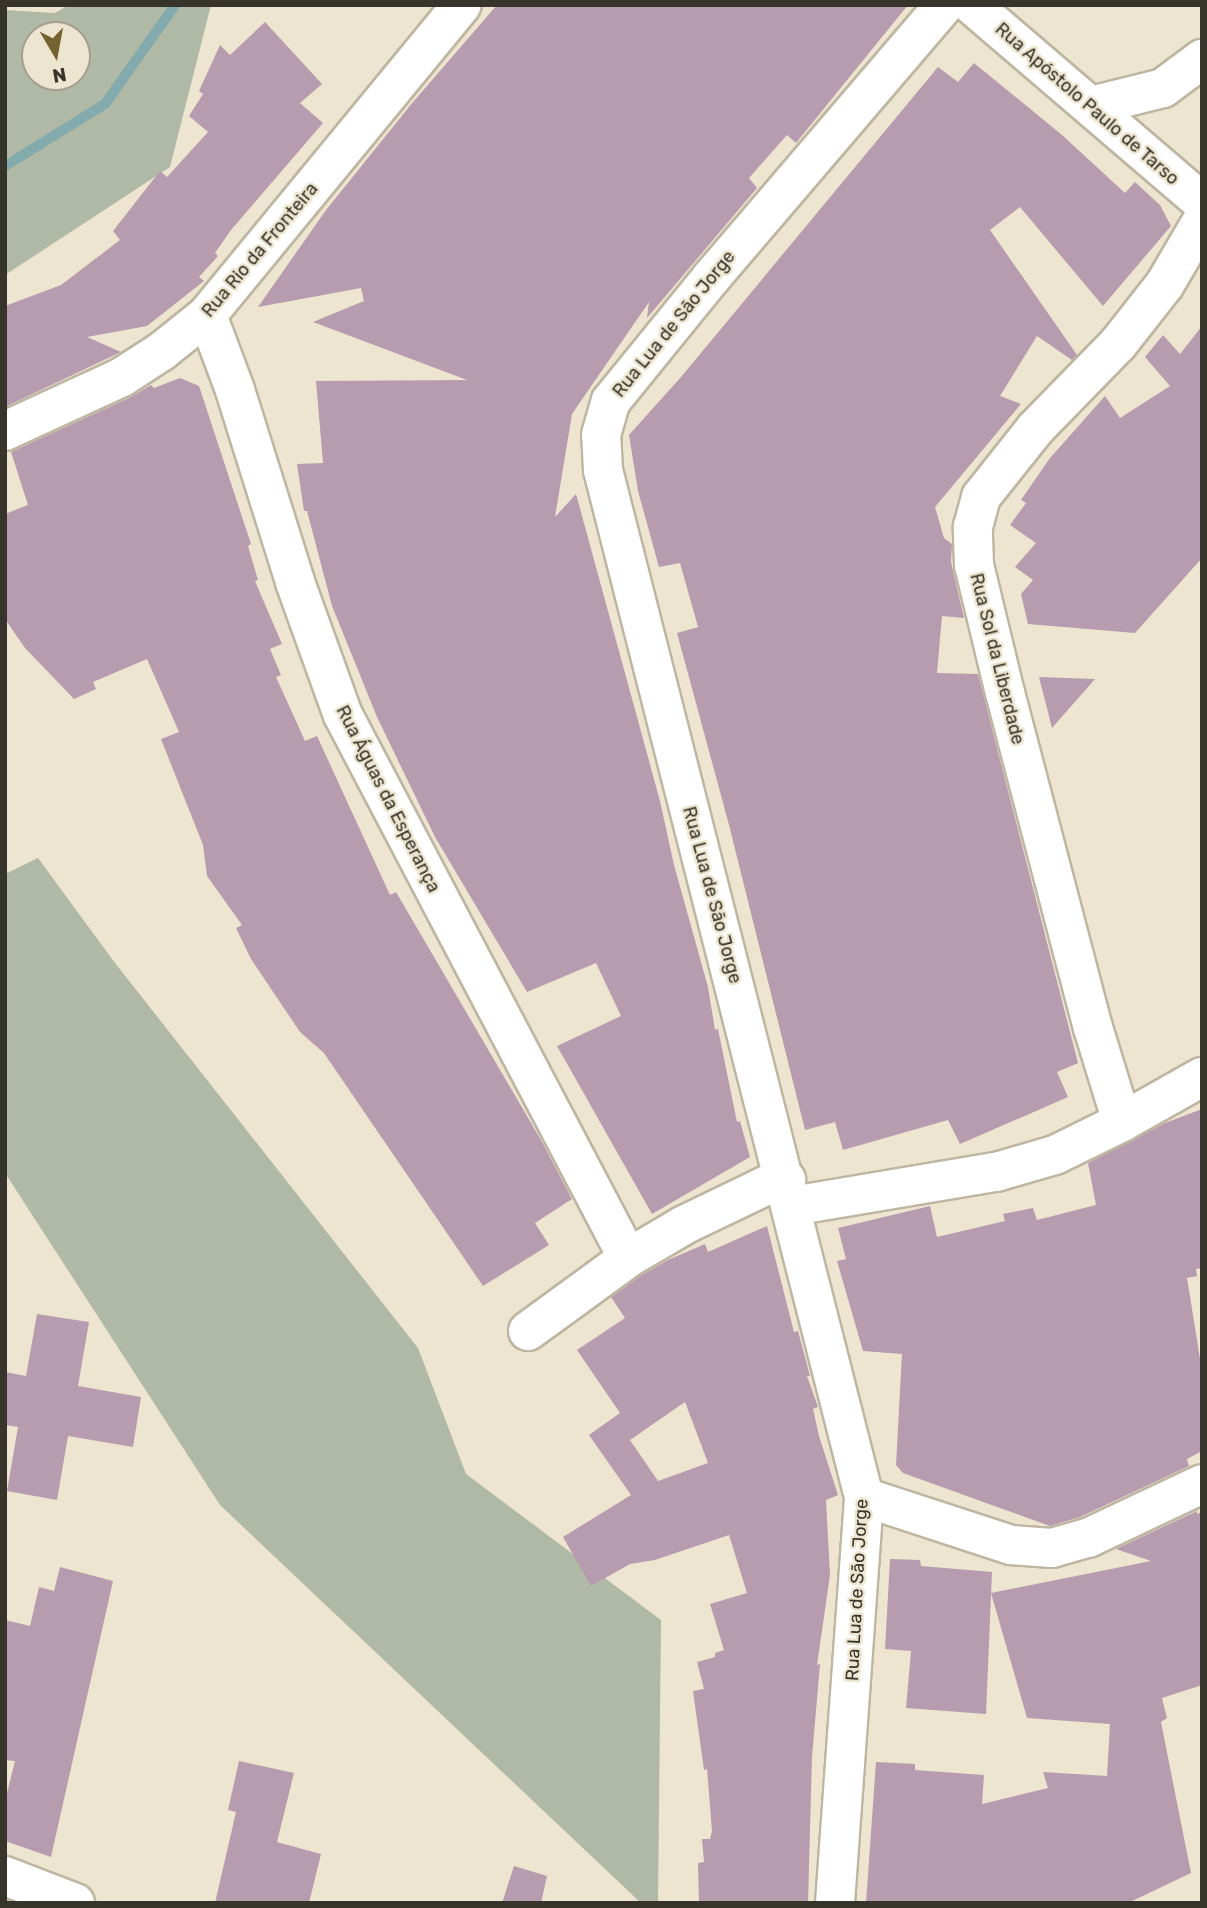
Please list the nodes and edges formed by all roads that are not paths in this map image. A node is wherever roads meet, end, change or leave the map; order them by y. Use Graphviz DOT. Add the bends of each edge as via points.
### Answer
graph roads {
  1 [pos="463,5"];
  2 [pos="944,5"];
  3 [pos="972,5"];
  4 [pos="1202,59"];
  5 [pos="1091,106"];
  6 [pos="1202,202"];
  7 [pos="1202,221"];
  8 [pos="207,315"];
  9 [pos="5,431"];
  10 [pos="1202,1077"];
  11 [pos="1122,1122"];
  12 [pos="789,1193"];
  13 [pos="628,1258"];
  14 [pos="528,1331"];
  15 [pos="1202,1484"];
  16 [pos="864,1497"];
  17 [pos="5,1876"];
  18 [pos="75,1903"];
  19 [pos="835,1903"];
  1 -- 8 [label="street, Rua Rio da Fronteira"];
  2 -- 12 [label="street, Rua Lua de São Jorge" via="611,401 601,435 603,470"];
  3 -- 5 [label="street, Rua Apóstolo Paulo de Tarso"];
  4 -- 5 [label="street" via="1163,88"];
  5 -- 6 [label="street, Rua Apóstolo Paulo de Tarso"];
  7 -- 11 [label="street, Rua Sol da Liberdade" via="1165,284 1118,344 1035,429 981,497 973,527 974,565 1005,693"];
  8 -- 9 [label="street, Rua Rio da Fronteira" via="122,377"];
  8 -- 13 [label="street, Rua Águas da Esperança" via="343,715"];
  10 -- 11 [label="street"];
  11 -- 12 [label="street" via="1055,1155 996,1172"];
  12 -- 13 [label="street" via="767,1185"];
  12 -- 16 [label="street, Rua Lua de São Jorge"];
  13 -- 14 [label="street"];
  15 -- 16 [label="street" via="1088,1538 1052,1548 1012,1545"];
  16 -- 19 [label="street, Rua Lua de São Jorge"];
  17 -- 18 [label="street"];
}
